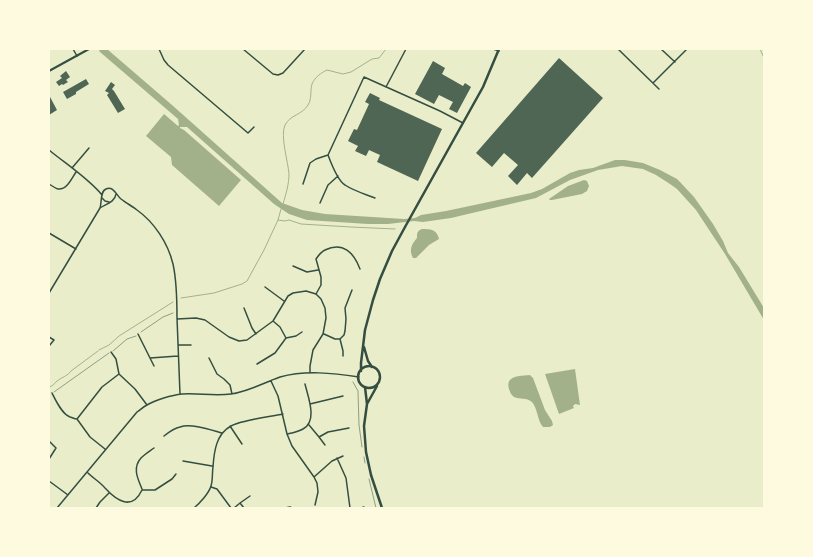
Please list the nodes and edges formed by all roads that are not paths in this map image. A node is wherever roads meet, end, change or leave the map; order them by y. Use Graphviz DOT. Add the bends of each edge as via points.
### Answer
graph roads {
  1 [pos="73,49"];
  2 [pos="89,49"];
  3 [pos="159,49"];
  4 [pos="243,49"];
  5 [pos="306,49"];
  6 [pos="406,49"];
  7 [pos="493,49"];
  8 [pos="618,49"];
  9 [pos="661,49"];
  10 [pos="687,49"];
  11 [pos="499,50"];
  12 [pos="77,56"];
  13 [pos="675,62"];
  14 [pos="49,71"];
  15 [pos="653,83"];
  16 [pos="386,87"];
  17 [pos="659,89"];
  18 [pos="463,123"];
  19 [pos="254,127"];
  20 [pos="89,148"];
  21 [pos="49,150"];
  22 [pos="328,155"];
  23 [pos="72,168"];
  24 [pos="76,172"];
  25 [pos="338,176"];
  26 [pos="49,184"];
  27 [pos="303,184"];
  28 [pos="97,189"];
  29 [pos="102,191"];
  30 [pos="115,192"];
  31 [pos="102,197"];
  32 [pos="115,198"];
  33 [pos="375,198"];
  34 [pos="121,199"];
  35 [pos="110,202"];
  36 [pos="320,203"];
  37 [pos="100,208"];
  38 [pos="49,232"];
  39 [pos="76,249"];
  40 [pos="293,266"];
  41 [pos="360,269"];
  42 [pos="318,270"];
  43 [pos="265,287"];
  44 [pos="50,290"];
  45 [pos="352,290"];
  46 [pos="49,293"];
  47 [pos="316,294"];
  48 [pos="284,301"];
  49 [pos="244,308"];
  50 [pos="177,319"];
  51 [pos="273,321"];
  52 [pos="302,332"];
  53 [pos="138,334"];
  54 [pos="256,334"];
  55 [pos="323,334"];
  56 [pos="49,337"];
  57 [pos="286,338"];
  58 [pos="340,339"];
  59 [pos="178,344"];
  60 [pos="191,345"];
  61 [pos="49,346"];
  62 [pos="363,346"];
  63 [pos="111,352"];
  64 [pos="178,356"];
  65 [pos="343,356"];
  66 [pos="150,358"];
  67 [pos="209,358"];
  68 [pos="257,364"];
  69 [pos="154,366"];
  70 [pos="372,367"];
  71 [pos="361,371"];
  72 [pos="310,373"];
  73 [pos="119,374"];
  74 [pos="359,377"];
  75 [pos="271,381"];
  76 [pos="305,384"];
  77 [pos="376,386"];
  78 [pos="365,387"];
  79 [pos="52,393"];
  80 [pos="180,394"];
  81 [pos="232,394"];
  82 [pos="343,396"];
  83 [pos="310,404"];
  84 [pos="367,404"];
  85 [pos="147,405"];
  86 [pos="282,414"];
  87 [pos="77,419"];
  88 [pos="309,425"];
  89 [pos="230,426"];
  90 [pos="349,428"];
  91 [pos="222,433"];
  92 [pos="287,434"];
  93 [pos="164,436"];
  94 [pos="319,437"];
  95 [pos="49,440"];
  96 [pos="242,444"];
  97 [pos="325,444"];
  98 [pos="154,448"];
  99 [pos="106,450"];
  100 [pos="343,456"];
  101 [pos="337,458"];
  102 [pos="49,459"];
  103 [pos="182,461"];
  104 [pos="213,467"];
  105 [pos="87,472"];
  106 [pos="176,474"];
  107 [pos="314,476"];
  108 [pos="49,481"];
  109 [pos="211,487"];
  110 [pos="142,490"];
  111 [pos="109,493"];
  112 [pos="68,495"];
  113 [pos="250,496"];
  114 [pos="240,503"];
  115 [pos="316,505"];
  116 [pos="57,508"];
  117 [pos="96,508"];
  118 [pos="194,508"];
  119 [pos="232,508"];
  120 [pos="244,508"];
  121 [pos="285,508"];
  122 [pos="292,508"];
  123 [pos="350,508"];
  124 [pos="361,508"];
  125 [pos="364,508"];
  126 [pos="382,508"];
  1 -- 12 [label="street"];
  2 -- 12 [label="main road"];
  3 -- 19 [label="street" via="168,64 243,129 248,133"];
  4 -- 5 [label="street" via="273,74 278,75"];
  6 -- 16 [label="street"];
  7 -- 11 [label="street"];
  8 -- 15 [label="street"];
  9 -- 13 [label="street"];
  10 -- 13 [label="street"];
  11 -- 18 [label="main road" via="483,87"];
  12 -- 14 [label="main road"];
  13 -- 15 [label="street"];
  15 -- 17 [label="street"];
  16 -- 18 [label="street"];
  16 -- 22 [label="street" via="364,78"];
  18 -- 62 [label="main road" via="392,251 373,300"];
  20 -- 23 [label="street"];
  21 -- 23 [label="street"];
  22 -- 25 [label="street"];
  22 -- 27 [label="street" via="310,163"];
  23 -- 24 [label="street"];
  24 -- 26 [label="street" via="63,188 57,189"];
  24 -- 28 [label="street"];
  25 -- 33 [label="street" via="344,185"];
  25 -- 36 [label="street" via="328,185"];
  28 -- 29 [label="street"];
  28 -- 31 [label="street"];
  29 -- 30 [label="street" via="108,188"];
  29 -- 31 [label="street"];
  30 -- 32 [label="street"];
  30 -- 34 [label="street"];
  31 -- 35 [label="street"];
  31 -- 37 [label="street"];
  32 -- 34 [label="street"];
  32 -- 35 [label="street"];
  34 -- 50 [label="street" via="153,225 168,249 175,274"];
  35 -- 37 [label="street"];
  37 -- 39 [label="street"];
  38 -- 39 [label="street"];
  39 -- 44 [label="street"];
  40 -- 42 [label="street" via="307,272"];
  41 -- 42 [label="street" via="358,261 345,248 334,247 323,251 316,259"];
  42 -- 47 [label="street" via="321,285"];
  43 -- 48 [label="street"];
  44 -- 46 [label="street"];
  45 -- 58 [label="street" via="345,308 345,331"];
  47 -- 48 [label="street" via="306,291 294,293"];
  47 -- 55 [label="street" via="325,308"];
  48 -- 51 [label="street"];
  49 -- 54 [label="street"];
  50 -- 54 [label="street" via="205,320 239,341 247,340"];
  50 -- 59 [label="street"];
  51 -- 54 [label="street"];
  51 -- 57 [label="street"];
  52 -- 57 [label="street"];
  53 -- 66 [label="street"];
  55 -- 58 [label="street"];
  55 -- 72 [label="street" via="313,350"];
  56 -- 61 [label="street" via="54,340"];
  57 -- 68 [label="street" via="275,353"];
  58 -- 65 [label="street"];
  59 -- 60 [label="street"];
  59 -- 64 [label="street"];
  62 -- 70 [label="main road"];
  62 -- 71 [label="main road"];
  63 -- 73 [label="street" via="116,359"];
  64 -- 66 [label="street"];
  64 -- 80 [label="street"];
  66 -- 69 [label="street"];
  67 -- 81 [label="street" via="217,374 230,385"];
  70 -- 71 [label="main road" via="366,367"];
  70 -- 77 [label="main road" via="380,373 380,380"];
  71 -- 74 [label="main road"];
  72 -- 74 [label="street"];
  72 -- 75 [label="street" via="292,374"];
  73 -- 85 [label="street"];
  73 -- 87 [label="street" via="103,386"];
  74 -- 78 [label="main road" via="360,383"];
  75 -- 81 [label="street"];
  75 -- 86 [label="street"];
  76 -- 83 [label="street"];
  77 -- 78 [label="main road"];
  77 -- 84 [label="main road"];
  78 -- 84 [label="main road"];
  79 -- 87 [label="street" via="66,414"];
  80 -- 81 [label="street"];
  80 -- 85 [label="street"];
  82 -- 83 [label="street"];
  83 -- 88 [label="street"];
  84 -- 126 [label="main road" via="364,426 366,452"];
  85 -- 99 [label="street" via="137,412"];
  86 -- 89 [label="street"];
  86 -- 92 [label="street"];
  87 -- 99 [label="street" via="90,437"];
  88 -- 92 [label="street"];
  88 -- 94 [label="street"];
  89 -- 91 [label="street"];
  89 -- 96 [label="street"];
  90 -- 94 [label="street" via="328,432"];
  91 -- 93 [label="street" via="181,426"];
  91 -- 104 [label="street" via="215,448"];
  92 -- 107 [label="street" via="292,446"];
  94 -- 97 [label="street"];
  95 -- 102 [label="street" via="56,448"];
  98 -- 110 [label="street" via="137,464 136,473"];
  99 -- 105 [label="street"];
  100 -- 101 [label="street"];
  101 -- 107 [label="street"];
  101 -- 123 [label="street" via="346,478"];
  103 -- 104 [label="street"];
  104 -- 109 [label="street"];
  105 -- 111 [label="street"];
  105 -- 112 [label="street"];
  106 -- 110 [label="street" via="155,490"];
  107 -- 115 [label="street" via="318,492"];
  108 -- 112 [label="street"];
  109 -- 118 [label="street"];
  109 -- 119 [label="street" via="217,489"];
  110 -- 111 [label="street" via="140,496 129,503"];
  111 -- 117 [label="street"];
  112 -- 116 [label="street"];
  113 -- 114 [label="street"];
  114 -- 119 [label="street"];
  114 -- 120 [label="street"];
  121 -- 122 [label="street"];
  124 -- 125 [label="street"];
}
